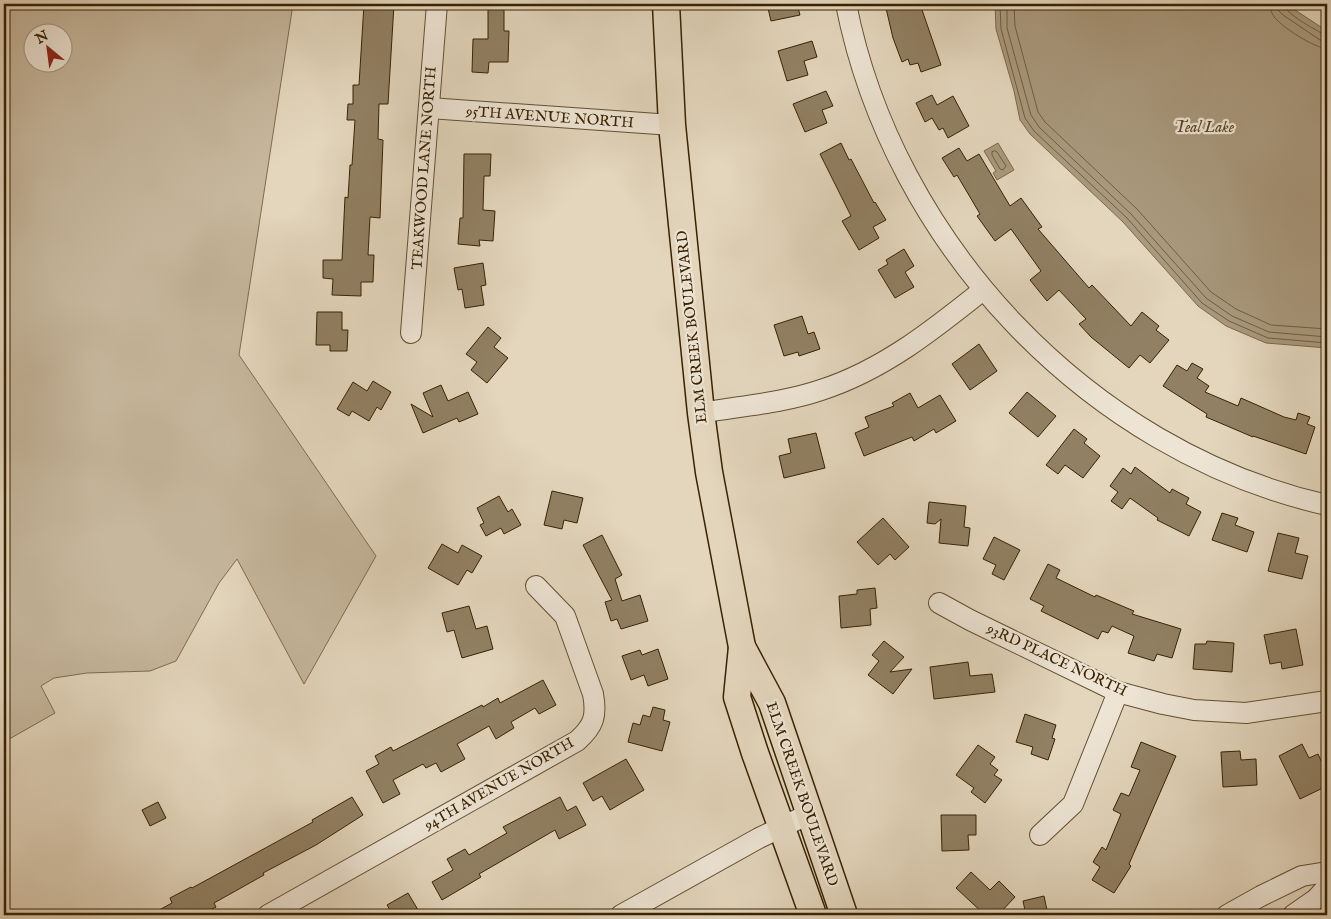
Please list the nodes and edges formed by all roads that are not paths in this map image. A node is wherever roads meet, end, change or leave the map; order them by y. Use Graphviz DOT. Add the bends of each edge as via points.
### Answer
graph roads {
  1 [pos="437,4"];
  2 [pos="666,4"];
  3 [pos="846,4"];
  4 [pos="429,108"];
  5 [pos="672,125"];
  6 [pos="983,290"];
  7 [pos="411,333"];
  8 [pos="701,413"];
  9 [pos="1327,505"];
  10 [pos="536,586"];
  11 [pos="939,603"];
  12 [pos="742,647"];
  13 [pos="1118,692"];
  14 [pos="1327,701"];
  15 [pos="809,814"];
  16 [pos="782,827"];
  17 [pos="1040,835"];
  18 [pos="1327,872"];
  19 [pos="1327,887"];
  20 [pos="268,915"];
  21 [pos="621,915"];
  22 [pos="813,915"];
  23 [pos="844,915"];
  24 [pos="1227,915"];
  25 [pos="1293,915"];
  1 -- 4 [label="street, TEAKWOOD LANE NORTH"];
  2 -- 5 [label="main road, ELM CREEK BOULEVARD"];
  3 -- 6 [label="street" via="866,79 886,130 926,209"];
  4 -- 5 [label="street, 95TH AVENUE NORTH"];
  4 -- 7 [label="street, TEAKWOOD LANE NORTH"];
  5 -- 8 [label="main road, ELM CREEK BOULEVARD"];
  6 -- 8 [label="street" via="900,354 862,374 821,390 776,401"];
  6 -- 9 [label="street" via="1079,384 1134,423 1191,456 1253,483"];
  8 -- 12 [label="main road, ELM CREEK BOULEVARD"];
  10 -- 20 [label="street, 94TH AVENUE NORTH" via="565,616 594,694 594,720 588,732"];
  11 -- 13 [label="street, 93RD PLACE NORTH"];
  12 -- 15 [label="main road, ELM CREEK BOULEVARD" via="772,703"];
  12 -- 16 [label="main road, ELM CREEK BOULEVARD" via="737,697"];
  13 -- 14 [label="street, 93RD PLACE NORTH" via="1194,710 1237,712"];
  13 -- 17 [label="street" via="1073,804"];
  15 -- 16 [label="street"];
  15 -- 23 [label="main road, ELM CREEK BOULEVARD"];
  16 -- 21 [label="street"];
  16 -- 22 [label="main road, ELM CREEK BOULEVARD"];
  18 -- 24 [label="street" via="1302,876"];
  19 -- 25 [label="street"];
}
